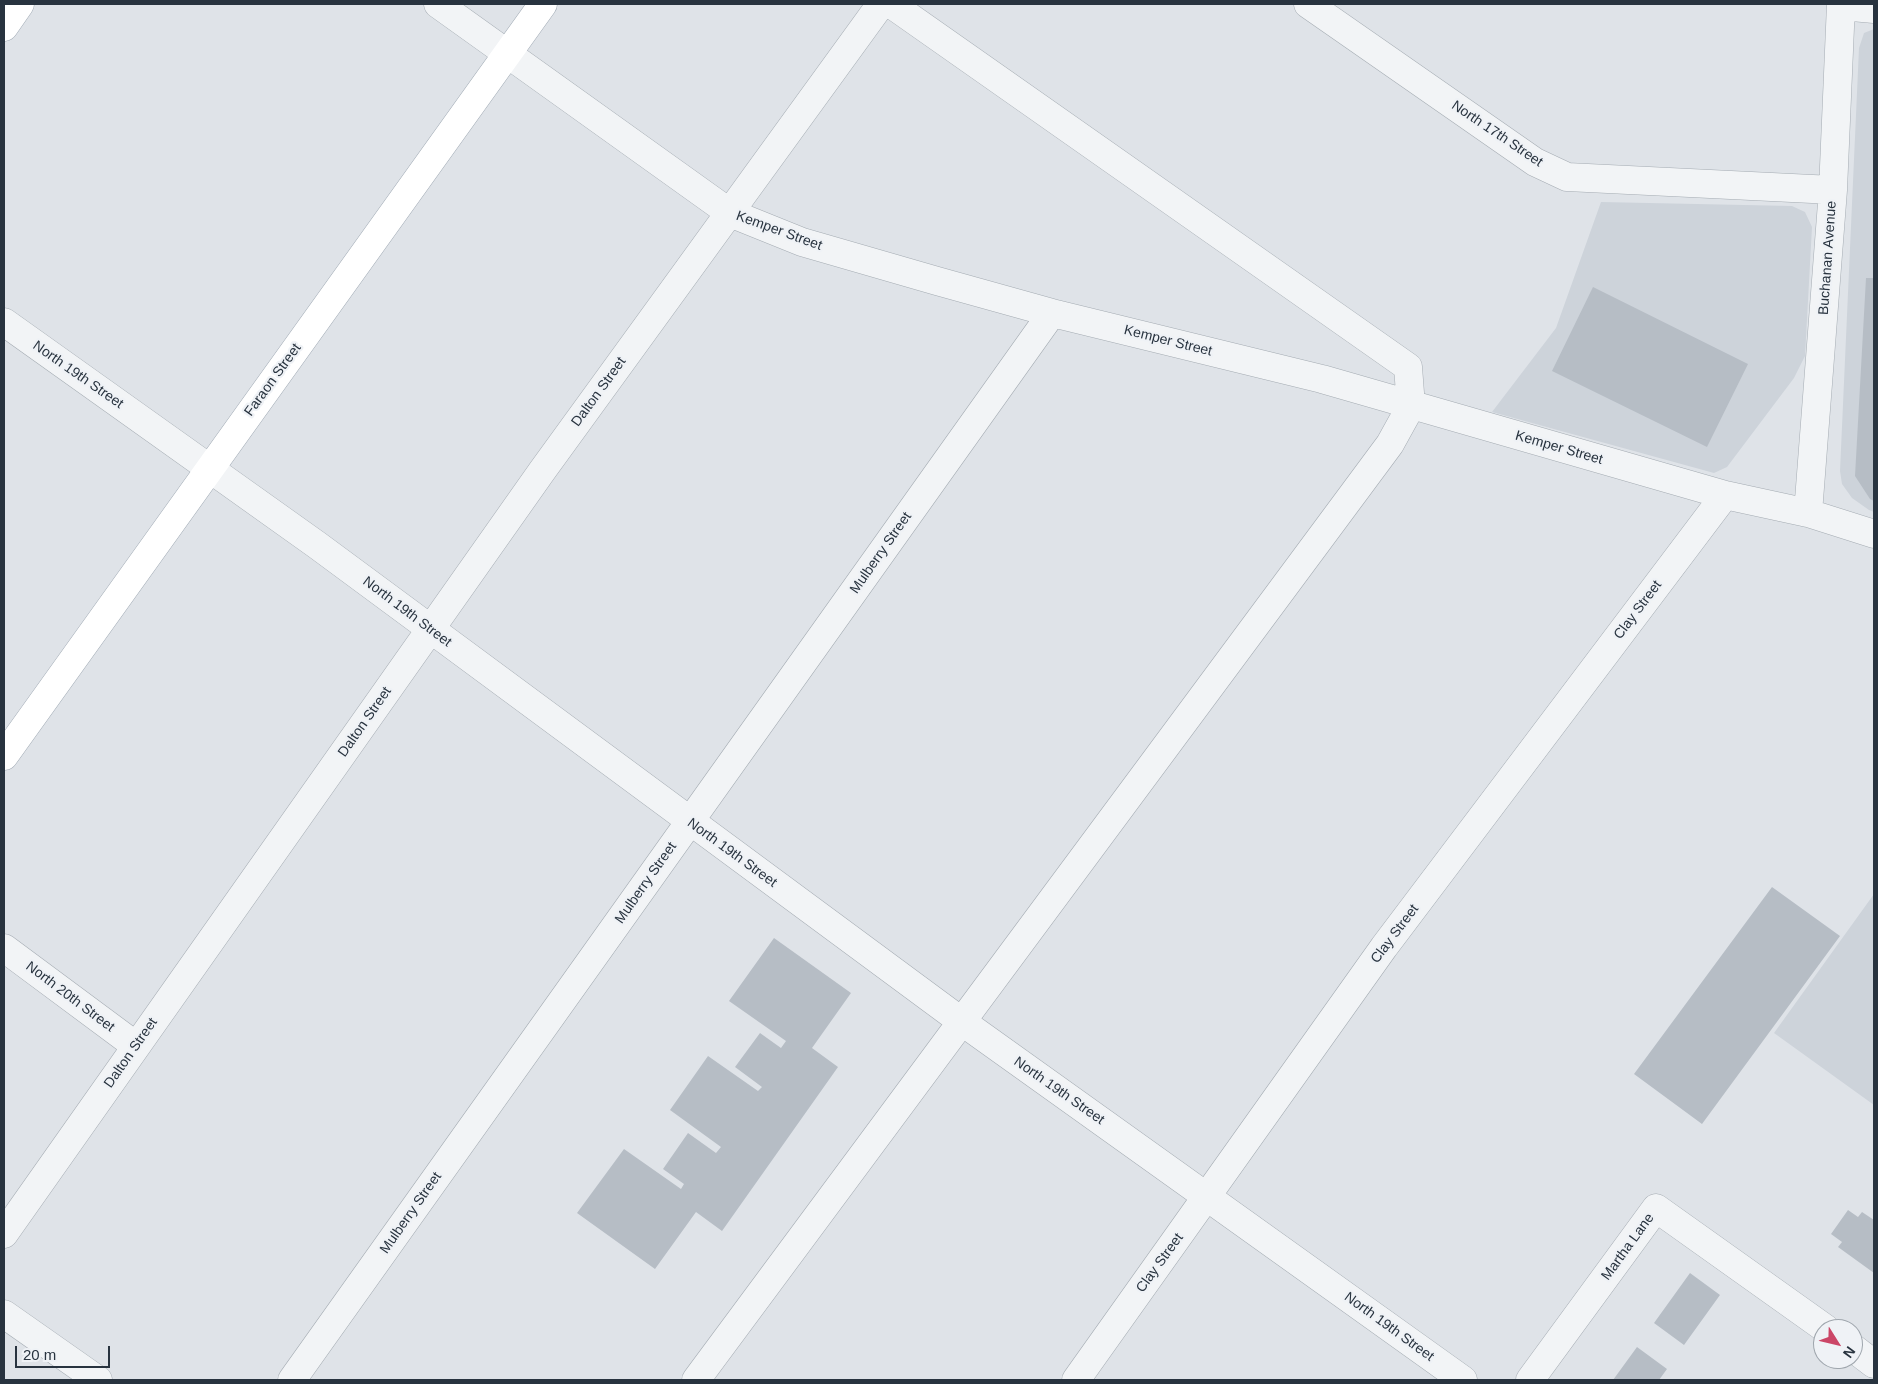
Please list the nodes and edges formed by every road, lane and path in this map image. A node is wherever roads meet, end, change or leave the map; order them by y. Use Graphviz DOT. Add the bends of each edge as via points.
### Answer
graph roads {
  1 [pos="438,4"];
  2 [pos="543,4"];
  3 [pos="881,4"];
  4 [pos="891,4"];
  5 [pos="1308,4"];
  6 [pos="1841,5"];
  7 [pos="1874,9"];
  8 [pos="507,52"];
  9 [pos="1833,190"];
  10 [pos="730,213"];
  11 [pos="1052,313"];
  12 [pos="4,322"];
  13 [pos="1411,406"];
  14 [pos="210,469"];
  15 [pos="1725,495"];
  16 [pos="1808,513"];
  17 [pos="1874,534"];
  18 [pos="431,629"];
  19 [pos="4,756"];
  20 [pos="690,822"];
  21 [pos="4,948"];
  22 [pos="961,1022"];
  23 [pos="136,1046"];
  24 [pos="1207,1196"];
  25 [pos="4,1234"];
  26 [pos="4,1314"];
  27 [pos="1813,1320"];
  28 [pos="1863,1356"];
  29 [pos="1874,1364"];
  30 [pos="98,1380"];
  31 [pos="292,1380"];
  32 [pos="696,1380"];
  33 [pos="1076,1380"];
  34 [pos="1463,1380"];
  35 [pos="1530,1380"];
  1 -- 8 [label="street, Kemper Street"];
  2 -- 8 [label="main road, Faraon Street"];
  3 -- 10 [label="street, Dalton Street"];
  4 -- 13 [label="street" via="1408,367"];
  5 -- 9 [label="street, North 17th Street" via="1535,162 1567,176"];
  6 -- 7 [label="street"];
  6 -- 9 [label="street, Buchanan Avenue"];
  8 -- 10 [label="street, Kemper Street"];
  8 -- 14 [label="main road, Faraon Street"];
  9 -- 16 [label="street, Buchanan Avenue"];
  10 -- 11 [label="street, Kemper Street" via="802,242"];
  10 -- 18 [label="street, Dalton Street"];
  11 -- 13 [label="street, Kemper Street" via="1322,379"];
  11 -- 20 [label="street, Mulberry Street"];
  12 -- 14 [label="street, North 19th Street"];
  13 -- 15 [label="street, Kemper Street"];
  13 -- 22 [label="street" via="1390,444"];
  14 -- 18 [label="street, North 19th Street"];
  14 -- 19 [label="main road, Faraon Street"];
  15 -- 16 [label="street, Kemper Street"];
  15 -- 24 [label="street, Clay Street" via="1384,947"];
  16 -- 17 [label="street, Kemper Street"];
  18 -- 20 [label="street, North 19th Street"];
  18 -- 23 [label="street, Dalton Street"];
  20 -- 22 [label="street, North 19th Street"];
  20 -- 31 [label="street, Mulberry Street"];
  21 -- 23 [label="street, North 20th Street"];
  22 -- 24 [label="street, North 19th Street"];
  22 -- 32 [label="street"];
  23 -- 25 [label="street, Dalton Street"];
  24 -- 33 [label="street, Clay Street"];
  24 -- 34 [label="street, North 19th Street"];
  26 -- 30 [label="street"];
  27 -- 35 [label="street, Martha Lane" via="1656,1208"];
  28 -- 29 [label="street"];
}
